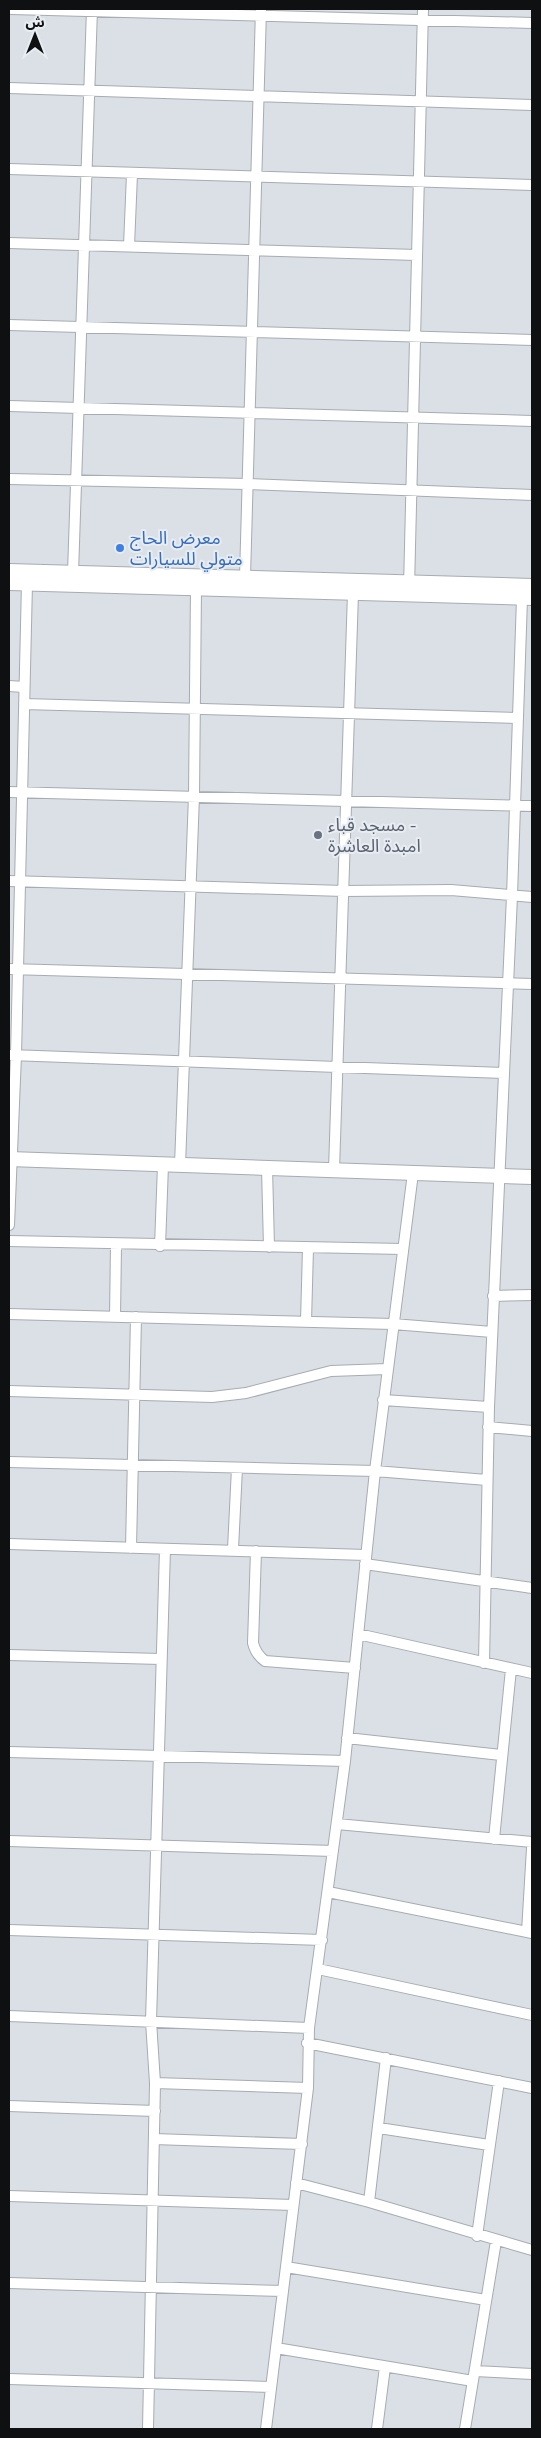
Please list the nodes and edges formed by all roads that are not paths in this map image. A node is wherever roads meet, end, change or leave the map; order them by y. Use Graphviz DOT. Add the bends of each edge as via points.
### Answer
graph roads {
  1 [pos="11,9"];
  2 [pos="423,9"];
  3 [pos="92,10"];
  4 [pos="261,12"];
  5 [pos="422,20"];
  6 [pos="532,23"];
  7 [pos="9,88"];
  8 [pos="89,91"];
  9 [pos="258,96"];
  10 [pos="422,101"];
  11 [pos="532,104"];
  12 [pos="9,169"];
  13 [pos="86,172"];
  14 [pos="132,174"];
  15 [pos="256,176"];
  16 [pos="419,182"];
  17 [pos="532,185"];
  18 [pos="9,243"];
  19 [pos="83,244"];
  20 [pos="129,246"];
  21 [pos="254,250"];
  22 [pos="417,255"];
  23 [pos="9,325"];
  24 [pos="82,327"];
  25 [pos="253,332"];
  26 [pos="414,337"];
  27 [pos="532,340"];
  28 [pos="9,406"];
  29 [pos="78,408"];
  30 [pos="249,414"];
  31 [pos="414,418"];
  32 [pos="532,421"];
  33 [pos="9,479"];
  34 [pos="76,480"];
  35 [pos="248,484"];
  36 [pos="410,492"];
  37 [pos="532,495"];
  38 [pos="9,571"];
  39 [pos="73,573"];
  40 [pos="245,577"];
  41 [pos="9,582"];
  42 [pos="27,583"];
  43 [pos="532,586"];
  44 [pos="196,588"];
  45 [pos="409,588"];
  46 [pos="353,593"];
  47 [pos="527,598"];
  48 [pos="9,686"];
  49 [pos="24,687"];
  50 [pos="24,704"];
  51 [pos="195,709"];
  52 [pos="348,712"];
  53 [pos="518,718"];
  54 [pos="9,792"];
  55 [pos="23,792"];
  56 [pos="194,796"];
  57 [pos="346,800"];
  58 [pos="515,805"];
  59 [pos="532,806"];
  60 [pos="9,881"];
  61 [pos="20,881"];
  62 [pos="190,884"];
  63 [pos="344,890"];
  64 [pos="512,896"];
  65 [pos="532,897"];
  66 [pos="13,969"];
  67 [pos="187,976"];
  68 [pos="340,979"];
  69 [pos="507,984"];
  70 [pos="532,984"];
  71 [pos="12,1055"];
  72 [pos="183,1060"];
  73 [pos="337,1066"];
  74 [pos="504,1072"];
  75 [pos="11,1160"];
  76 [pos="163,1165"];
  77 [pos="180,1165"];
  78 [pos="267,1168"];
  79 [pos="334,1170"];
  80 [pos="413,1173"];
  81 [pos="499,1176"];
  82 [pos="532,1177"];
  83 [pos="9,1225"];
  84 [pos="9,1241"];
  85 [pos="116,1245"];
  86 [pos="160,1246"];
  87 [pos="269,1247"];
  88 [pos="308,1248"];
  89 [pos="403,1249"];
  90 [pos="532,1295"];
  91 [pos="494,1296"];
  92 [pos="9,1314"];
  93 [pos="115,1317"];
  94 [pos="136,1317"];
  95 [pos="306,1322"];
  96 [pos="393,1324"];
  97 [pos="492,1332"];
  98 [pos="388,1369"];
  99 [pos="9,1391"];
  100 [pos="133,1395"];
  101 [pos="383,1400"];
  102 [pos="488,1407"];
  103 [pos="488,1427"];
  104 [pos="532,1431"];
  105 [pos="9,1462"];
  106 [pos="133,1465"];
  107 [pos="237,1468"];
  108 [pos="375,1471"];
  109 [pos="487,1480"];
  110 [pos="9,1544"];
  111 [pos="131,1548"];
  112 [pos="165,1549"];
  113 [pos="233,1550"];
  114 [pos="256,1551"];
  115 [pos="365,1560"];
  116 [pos="484,1580"];
  117 [pos="532,1588"];
  118 [pos="358,1634"];
  119 [pos="9,1655"];
  120 [pos="161,1659"];
  121 [pos="484,1663"];
  122 [pos="355,1668"];
  123 [pos="511,1669"];
  124 [pos="532,1673"];
  125 [pos="347,1738"];
  126 [pos="9,1752"];
  127 [pos="501,1754"];
  128 [pos="161,1756"];
  129 [pos="344,1761"];
  130 [pos="337,1824"];
  131 [pos="494,1839"];
  132 [pos="9,1840"];
  133 [pos="532,1842"];
  134 [pos="158,1846"];
  135 [pos="532,1848"];
  136 [pos="333,1851"];
  137 [pos="328,1892"];
  138 [pos="9,1930"];
  139 [pos="530,1932"];
  140 [pos="154,1934"];
  141 [pos="322,1940"];
  142 [pos="318,1970"];
  143 [pos="532,2015"];
  144 [pos="9,2016"];
  145 [pos="151,2021"];
  146 [pos="309,2028"];
  147 [pos="307,2043"];
  148 [pos="386,2058"];
  149 [pos="500,2081"];
  150 [pos="156,2083"];
  151 [pos="308,2088"];
  152 [pos="532,2088"];
  153 [pos="9,2106"];
  154 [pos="155,2111"];
  155 [pos="379,2128"];
  156 [pos="154,2139"];
  157 [pos="302,2144"];
  158 [pos="489,2145"];
  159 [pos="296,2183"];
  160 [pos="9,2196"];
  161 [pos="153,2201"];
  162 [pos="369,2202"];
  163 [pos="293,2205"];
  164 [pos="477,2236"];
  165 [pos="496,2241"];
  166 [pos="532,2250"];
  167 [pos="286,2267"];
  168 [pos="9,2283"];
  169 [pos="151,2287"];
  170 [pos="283,2291"];
  171 [pos="486,2300"];
  172 [pos="276,2348"];
  173 [pos="385,2367"];
  174 [pos="532,2374"];
  175 [pos="474,2376"];
  176 [pos="9,2379"];
  177 [pos="149,2383"];
  178 [pos="272,2387"];
  179 [pos="148,2429"];
  180 [pos="266,2429"];
  181 [pos="377,2429"];
  182 [pos="465,2429"];
  1 -- 3 [label="street"];
  2 -- 5 [label="street"];
  3 -- 4 [label="street"];
  3 -- 8 [label="street"];
  4 -- 5 [label="street"];
  4 -- 9 [label="street"];
  5 -- 6 [label="street"];
  5 -- 10 [label="street"];
  7 -- 8 [label="street"];
  8 -- 9 [label="street"];
  8 -- 13 [label="street"];
  9 -- 10 [label="street"];
  9 -- 15 [label="street"];
  10 -- 11 [label="street"];
  10 -- 16 [label="street"];
  12 -- 13 [label="street"];
  13 -- 14 [label="street"];
  13 -- 19 [label="street"];
  14 -- 15 [label="street"];
  14 -- 20 [label="street"];
  15 -- 16 [label="street"];
  15 -- 21 [label="street"];
  16 -- 17 [label="street"];
  16 -- 22 [label="street"];
  18 -- 19 [label="street"];
  19 -- 20 [label="street"];
  19 -- 24 [label="street"];
  20 -- 21 [label="street"];
  21 -- 22 [label="street"];
  21 -- 25 [label="street"];
  22 -- 26 [label="street"];
  23 -- 24 [label="street"];
  24 -- 25 [label="street"];
  24 -- 29 [label="street"];
  25 -- 26 [label="street"];
  25 -- 30 [label="street"];
  26 -- 27 [label="street"];
  26 -- 31 [label="street"];
  28 -- 29 [label="street"];
  29 -- 30 [label="street"];
  29 -- 34 [label="street"];
  30 -- 31 [label="street"];
  30 -- 35 [label="street"];
  31 -- 32 [label="street"];
  31 -- 36 [label="street"];
  33 -- 34 [label="street"];
  34 -- 35 [label="street"];
  34 -- 39 [label="street"];
  35 -- 36 [label="street"];
  35 -- 40 [label="street"];
  36 -- 37 [label="street"];
  36 -- 45 [label="street"];
  38 -- 39 [label="main road"];
  39 -- 40 [label="main road"];
  40 -- 45 [label="main road"];
  41 -- 42 [label="main road"];
  42 -- 44 [label="main road"];
  42 -- 49 [label="street"];
  43 -- 45 [label="main road"];
  44 -- 46 [label="main road"];
  44 -- 51 [label="street"];
  45 -- 46 [label="main road"];
  45 -- 47 [label="main road"];
  46 -- 52 [label="street"];
  47 -- 53 [label="street"];
  48 -- 49 [label="street"];
  49 -- 50 [label="street"];
  50 -- 51 [label="street"];
  50 -- 55 [label="street"];
  51 -- 52 [label="street"];
  51 -- 56 [label="street"];
  52 -- 53 [label="street"];
  52 -- 57 [label="street"];
  53 -- 58 [label="street"];
  54 -- 55 [label="street"];
  55 -- 56 [label="street"];
  55 -- 61 [label="street"];
  56 -- 57 [label="street"];
  56 -- 62 [label="street"];
  57 -- 58 [label="street"];
  57 -- 63 [label="street"];
  58 -- 59 [label="street"];
  58 -- 64 [label="street"];
  60 -- 61 [label="street"];
  61 -- 62 [label="street"];
  61 -- 66 [label="street"];
  62 -- 63 [label="street"];
  62 -- 67 [label="street"];
  63 -- 64 [label="street" via="451,890"];
  63 -- 68 [label="street"];
  64 -- 65 [label="street"];
  64 -- 69 [label="street"];
  66 -- 67 [label="street"];
  66 -- 71 [label="street"];
  67 -- 68 [label="street"];
  67 -- 72 [label="street"];
  68 -- 69 [label="street"];
  68 -- 73 [label="street"];
  69 -- 70 [label="street"];
  69 -- 74 [label="street"];
  71 -- 72 [label="street"];
  71 -- 75 [label="street"];
  72 -- 73 [label="street"];
  72 -- 77 [label="street"];
  73 -- 74 [label="street"];
  73 -- 79 [label="street"];
  74 -- 81 [label="street"];
  75 -- 76 [label="main road"];
  75 -- 83 [label="street"];
  76 -- 77 [label="main road"];
  76 -- 86 [label="street"];
  77 -- 78 [label="main road"];
  78 -- 79 [label="main road"];
  78 -- 87 [label="street"];
  79 -- 80 [label="main road"];
  80 -- 81 [label="main road"];
  80 -- 89 [label="street"];
  81 -- 82 [label="main road"];
  81 -- 91 [label="street"];
  84 -- 85 [label="street"];
  85 -- 86 [label="street"];
  85 -- 93 [label="street"];
  86 -- 87 [label="street"];
  87 -- 88 [label="street"];
  88 -- 89 [label="street"];
  88 -- 95 [label="street"];
  89 -- 96 [label="street"];
  90 -- 91 [label="street"];
  91 -- 97 [label="street"];
  92 -- 93 [label="street"];
  93 -- 94 [label="street"];
  94 -- 95 [label="street"];
  94 -- 100 [label="street"];
  95 -- 96 [label="street"];
  96 -- 97 [label="street"];
  96 -- 98 [label="street"];
  97 -- 102 [label="street"];
  98 -- 100 [label="street" via="331,1371 230,1396"];
  98 -- 101 [label="street"];
  99 -- 100 [label="street"];
  100 -- 106 [label="street"];
  101 -- 102 [label="street"];
  101 -- 108 [label="street"];
  102 -- 103 [label="street"];
  103 -- 104 [label="street"];
  103 -- 109 [label="street"];
  105 -- 106 [label="street"];
  106 -- 107 [label="street"];
  106 -- 111 [label="street"];
  107 -- 108 [label="street"];
  107 -- 113 [label="street"];
  108 -- 109 [label="street"];
  108 -- 115 [label="street"];
  109 -- 116 [label="street"];
  110 -- 111 [label="street"];
  111 -- 112 [label="street"];
  112 -- 113 [label="street"];
  112 -- 120 [label="street"];
  113 -- 114 [label="street"];
  114 -- 115 [label="street"];
  114 -- 122 [label="street" via="253,1642 260,1658"];
  115 -- 116 [label="street"];
  115 -- 118 [label="street"];
  116 -- 117 [label="street"];
  116 -- 121 [label="street"];
  118 -- 121 [label="street"];
  118 -- 122 [label="street"];
  119 -- 120 [label="street"];
  120 -- 128 [label="street"];
  121 -- 123 [label="street"];
  122 -- 125 [label="street"];
  123 -- 124 [label="street"];
  123 -- 127 [label="street"];
  125 -- 127 [label="street"];
  125 -- 129 [label="street"];
  126 -- 128 [label="street"];
  127 -- 131 [label="street"];
  128 -- 129 [label="street"];
  128 -- 134 [label="street"];
  129 -- 130 [label="street"];
  130 -- 131 [label="street"];
  130 -- 136 [label="street"];
  131 -- 133 [label="street"];
  132 -- 134 [label="street"];
  134 -- 136 [label="street"];
  134 -- 140 [label="street"];
  135 -- 139 [label="street"];
  136 -- 137 [label="street"];
  137 -- 139 [label="street"];
  137 -- 141 [label="street"];
  138 -- 140 [label="street"];
  140 -- 141 [label="street"];
  140 -- 145 [label="street"];
  141 -- 142 [label="street"];
  142 -- 143 [label="street"];
  142 -- 146 [label="street"];
  144 -- 145 [label="street"];
  145 -- 146 [label="street"];
  145 -- 150 [label="street"];
  146 -- 147 [label="street"];
  147 -- 148 [label="street"];
  147 -- 151 [label="street"];
  148 -- 149 [label="street"];
  148 -- 155 [label="street"];
  149 -- 152 [label="street"];
  149 -- 158 [label="street"];
  150 -- 151 [label="street"];
  150 -- 154 [label="street"];
  151 -- 157 [label="street"];
  153 -- 154 [label="street"];
  154 -- 156 [label="street"];
  155 -- 158 [label="street"];
  155 -- 162 [label="street"];
  156 -- 157 [label="street"];
  156 -- 161 [label="street"];
  157 -- 159 [label="street"];
  158 -- 164 [label="street"];
  159 -- 162 [label="street"];
  159 -- 163 [label="street"];
  160 -- 161 [label="street"];
  161 -- 163 [label="street"];
  161 -- 169 [label="street"];
  162 -- 164 [label="street"];
  163 -- 167 [label="street"];
  164 -- 165 [label="street"];
  165 -- 166 [label="street"];
  165 -- 171 [label="street"];
  167 -- 170 [label="street"];
  167 -- 171 [label="street"];
  168 -- 169 [label="street"];
  169 -- 170 [label="street"];
  169 -- 177 [label="street"];
  170 -- 172 [label="street"];
  171 -- 175 [label="street"];
  172 -- 173 [label="street"];
  172 -- 178 [label="street"];
  173 -- 175 [label="street"];
  173 -- 181 [label="street"];
  174 -- 175 [label="street"];
  175 -- 182 [label="street"];
  176 -- 177 [label="street"];
  177 -- 178 [label="street"];
  177 -- 179 [label="street"];
  178 -- 180 [label="street"];
}
